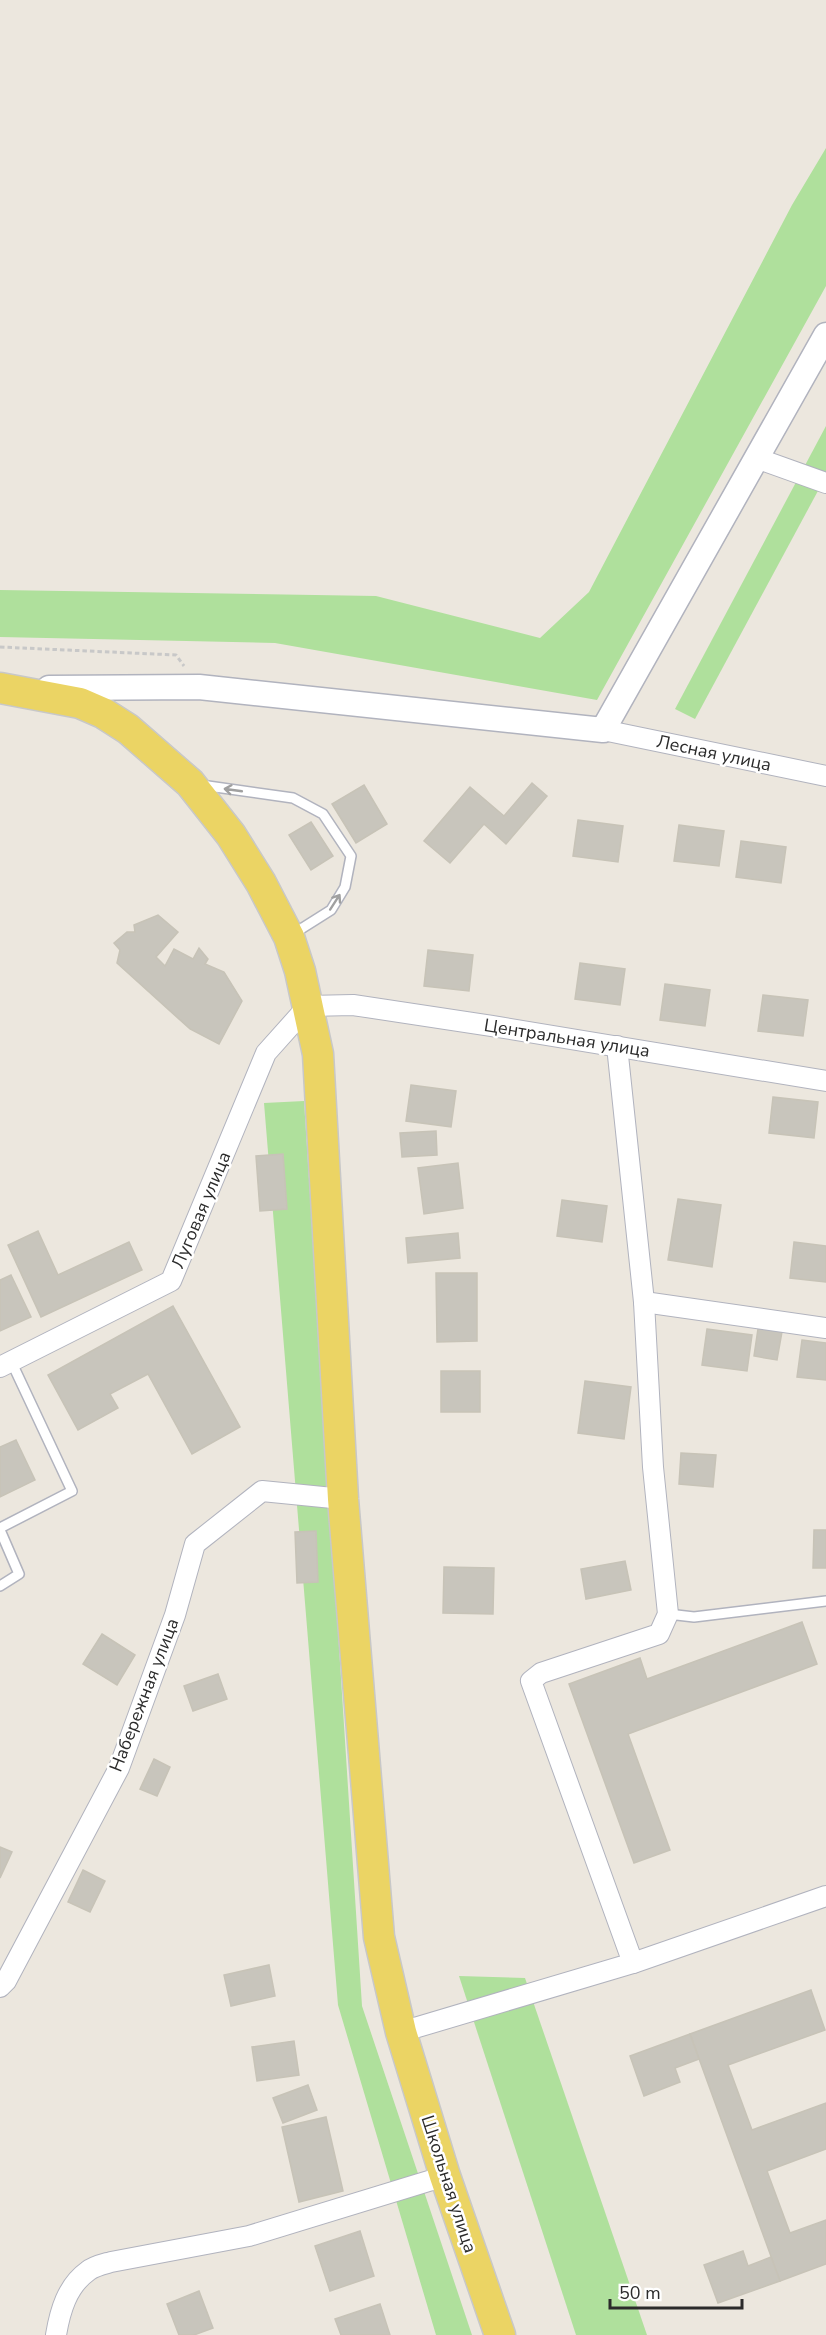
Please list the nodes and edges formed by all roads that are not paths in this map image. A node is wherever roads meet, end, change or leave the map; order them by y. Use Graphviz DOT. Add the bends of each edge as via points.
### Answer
graph roads {
  1 [pos="826,335"];
  2 [pos="756,458"];
  3 [pos="826,483"];
  4 [pos="2,688"];
  5 [pos="603,730"];
  6 [pos="826,776"];
  7 [pos="190,783"];
  8 [pos="289,937"];
  9 [pos="308,1006"];
  10 [pos="616,1046"];
  11 [pos="826,1081"];
  12 [pos="644,1302"];
  13 [pos="826,1328"];
  14 [pos="6,1364"];
  15 [pos="343,1499"];
  16 [pos="0,1529"];
  17 [pos="0,1586"];
  18 [pos="826,1601"];
  19 [pos="668,1614"];
  20 [pos="826,1896"];
  21 [pos="633,1963"];
  22 [pos="0,1987"];
  23 [pos="401,2032"];
  24 [pos="445,2176"];
  25 [pos="56,2335"];
  26 [pos="500,2335"];
  1 -- 2 [label="street"];
  2 -- 3 [label="street"];
  2 -- 5 [label="street"];
  4 -- 5 [label="street" via="199,687"];
  4 -- 7 [label="main road, Школьная улица" via="80,703 103,713 128,729"];
  5 -- 6 [label="street, Лесная улица"];
  7 -- 8 [label="main road, Школьная улица" via="231,835"];
  8 -- 7 [label="lane, one-way" via="331,910 345,887 351,855 323,814 293,798"];
  8 -- 9 [label="main road, Школьная улица"];
  9 -- 10 [label="street, Центральная улица" via="353,1005"];
  9 -- 14 [label="street, Луговая улица" via="266,1053 171,1281"];
  9 -- 15 [label="main road, Школьная улица" via="318,1054"];
  10 -- 11 [label="street, Центральная улица"];
  10 -- 12 [label="street"];
  12 -- 13 [label="street"];
  12 -- 19 [label="street" via="653,1467"];
  14 -- 16 [label="lane" via="72,1491"];
  15 -- 22 [label="street, Набережная улица" via="262,1491 195,1545 175,1615 119,1768"];
  15 -- 23 [label="main road, Школьная улица" via="379,1937"];
  16 -- 17 [label="lane" via="20,1574"];
  18 -- 19 [label="lane" via="694,1617"];
  19 -- 21 [label="street" via="659,1634 541,1673 531,1681"];
  20 -- 21 [label="street"];
  21 -- 23 [label="street"];
  23 -- 24 [label="main road, Школьная улица"];
  24 -- 25 [label="street" via="249,2236 89,2269 73,2286 60,2311"];
  24 -- 26 [label="main road, Школьная улица"];
}
